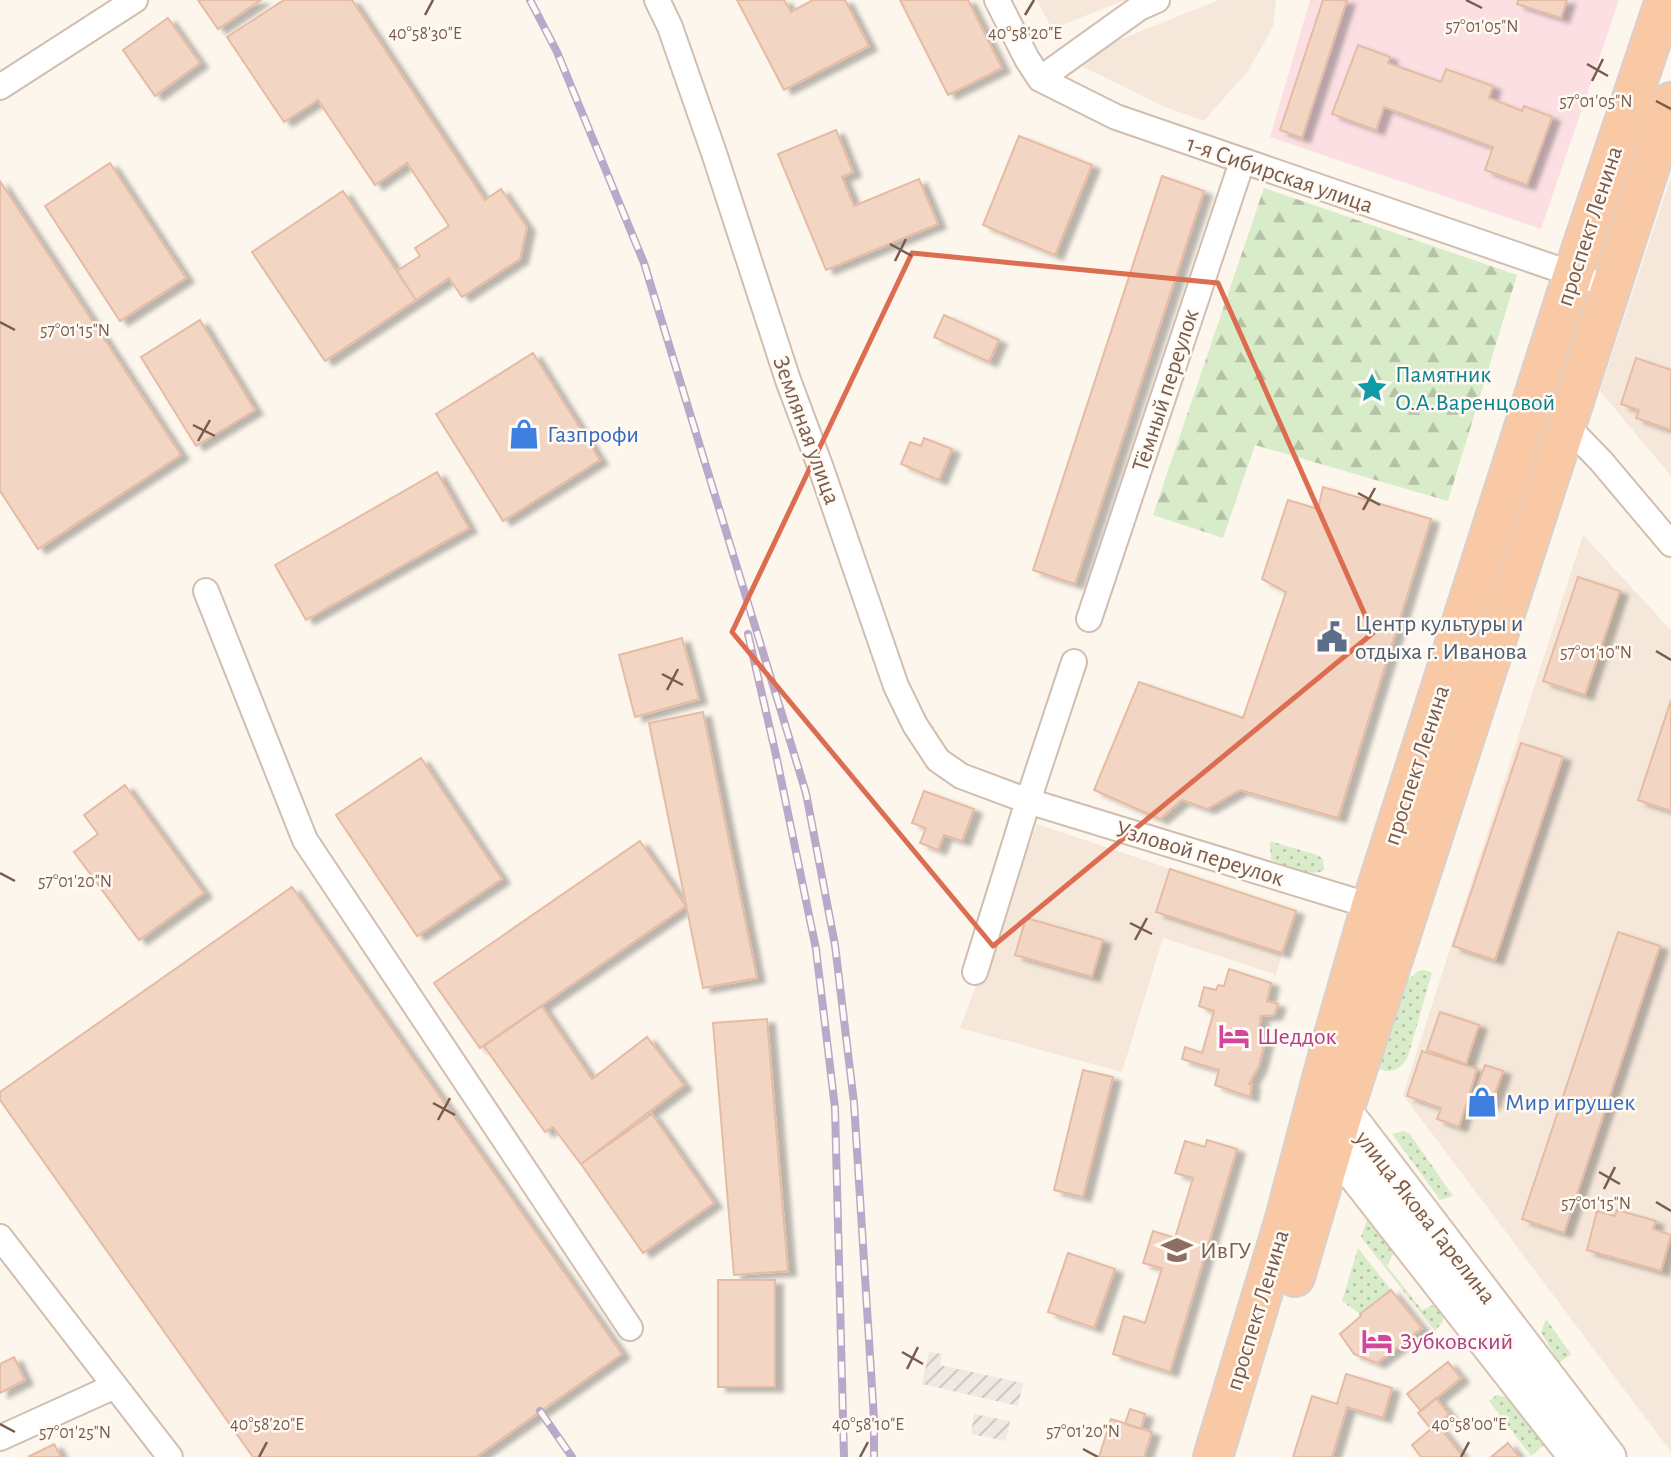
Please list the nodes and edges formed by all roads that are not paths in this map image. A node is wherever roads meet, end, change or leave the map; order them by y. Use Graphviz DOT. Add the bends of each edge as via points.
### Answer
graph roads {
  1 [pos="135,0"];
  2 [pos="657,0"];
  3 [pos="997,0"];
  4 [pos="1157,0"];
  5 [pos="1665,0"];
  6 [pos="1040,79"];
  7 [pos="0,87"];
  8 [pos="1671,102"];
  9 [pos="1242,162"];
  10 [pos="1573,274"];
  11 [pos="1611,287"];
  12 [pos="1530,408"];
  13 [pos="1567,426"];
  14 [pos="1671,544"];
  15 [pos="206,591"];
  16 [pos="1089,619"];
  17 [pos="1074,662"];
  18 [pos="1028,801"];
  19 [pos="1371,906"];
  20 [pos="975,972"];
  21 [pos="1326,1118"];
  22 [pos="0,1237"];
  23 [pos="630,1328"];
  24 [pos="115,1386"];
  25 [pos="0,1438"];
  26 [pos="170,1457"];
  27 [pos="1213,1457"];
  28 [pos="1241,1457"];
  29 [pos="1576,1457"];
  30 [pos="1609,1457"];
  1 -- 7 [label="street"];
  2 -- 18 [label="street, Земляная улица" via="714,153 895,685 938,760 961,776"];
  3 -- 6 [label="street"];
  4 -- 6 [label="street"];
  5 -- 10 [label="highway, проспект Ленина"];
  6 -- 9 [label="street, 1-я Сибирская улица" via="1116,117"];
  8 -- 11 [label="highway, проспект Ленина"];
  9 -- 10 [label="street, 1-я Сибирская улица"];
  9 -- 16 [label="street, Тёмный переулок"];
  10 -- 11 [label="street, 1-я Сибирская улица"];
  10 -- 12 [label="highway, проспект Ленина"];
  11 -- 13 [label="highway, проспект Ленина"];
  12 -- 13 [label="highway"];
  12 -- 19 [label="highway, проспект Ленина"];
  13 -- 14 [label="street"];
  13 -- 21 [label="highway, проспект Ленина"];
  15 -- 23 [label="street" via="304,840"];
  17 -- 18 [label="street"];
  18 -- 19 [label="street, Узловой переулок"];
  18 -- 20 [label="street"];
  19 -- 21 [label="highway, проспект Ленина"];
  21 -- 27 [label="highway, проспект Ленина" via="1284,1222"];
  21 -- 28 [label="highway, проспект Ленина"];
  21 -- 29 [label="main road, улица Якова Гарелина"];
  21 -- 30 [label="main road, улица Якова Гарелина"];
  22 -- 24 [label="street"];
  24 -- 25 [label="street"];
  24 -- 26 [label="street"];
}
